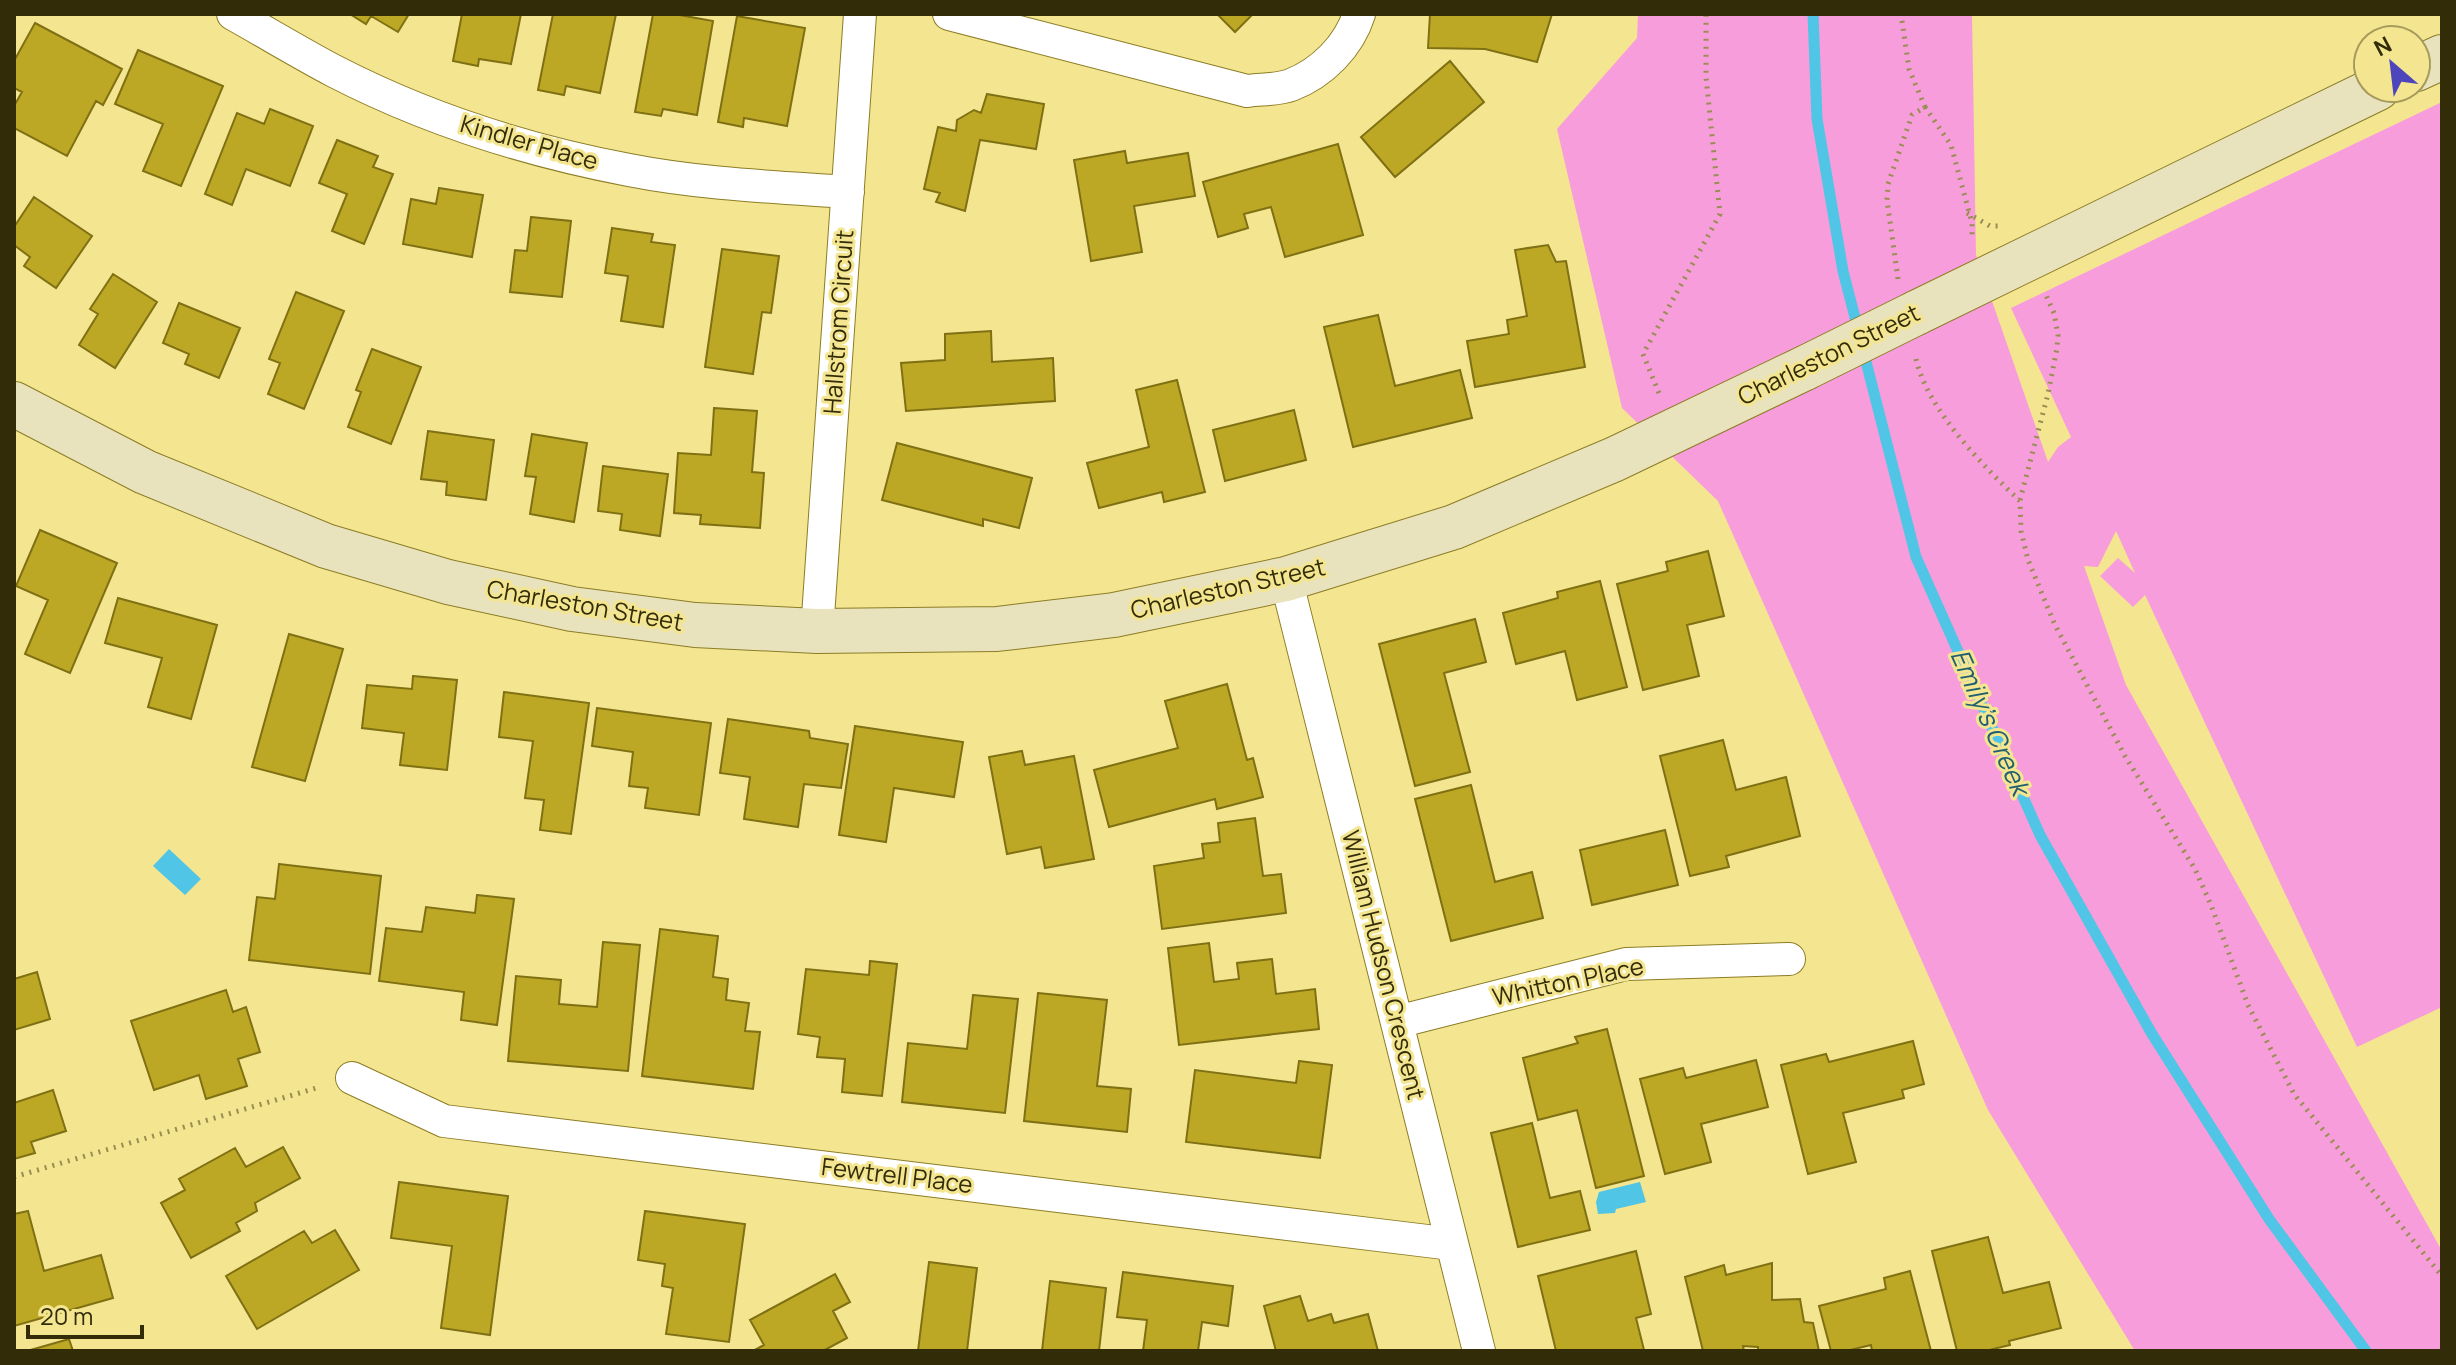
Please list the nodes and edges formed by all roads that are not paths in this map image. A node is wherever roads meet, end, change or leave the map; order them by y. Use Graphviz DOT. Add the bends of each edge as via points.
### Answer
graph roads {
  1 [pos="233,14"];
  2 [pos="860,14"];
  3 [pos="949,14"];
  4 [pos="1359,14"];
  5 [pos="2352,100"];
  6 [pos="848,192"];
  7 [pos="14,404"];
  8 [pos="1286,579"];
  9 [pos="817,631"];
  10 [pos="1789,959"];
  11 [pos="1397,1022"];
  12 [pos="352,1078"];
  13 [pos="1452,1244"];
  14 [pos="1479,1351"];
  1 -- 6 [label="street, Kindler Place" via="336,72 511,141 630,170"];
  2 -- 6 [label="street, Hallstrom Circuit"];
  3 -- 4 [label="street" via="1247,91 1290,86 1327,64 1354,30"];
  5 -- 8 [label="street, Charleston Street, bridge" via="1908,302 1805,368 1615,459 1454,527"];
  6 -- 9 [label="street, Hallstrom Circuit"];
  7 -- 9 [label="street, Charleston Street" via="145,472 326,546 448,582 572,609 695,625"];
  8 -- 9 [label="street, Charleston Street" via="1114,615 1026,626"];
  8 -- 11 [label="street, William Hudson Crescent"];
  10 -- 11 [label="street, Whitton Place" via="1626,964"];
  11 -- 13 [label="street, William Hudson Crescent"];
  12 -- 13 [label="street, Fewtrell Place" via="444,1121"];
  13 -- 14 [label="street, William Hudson Crescent"];
}
